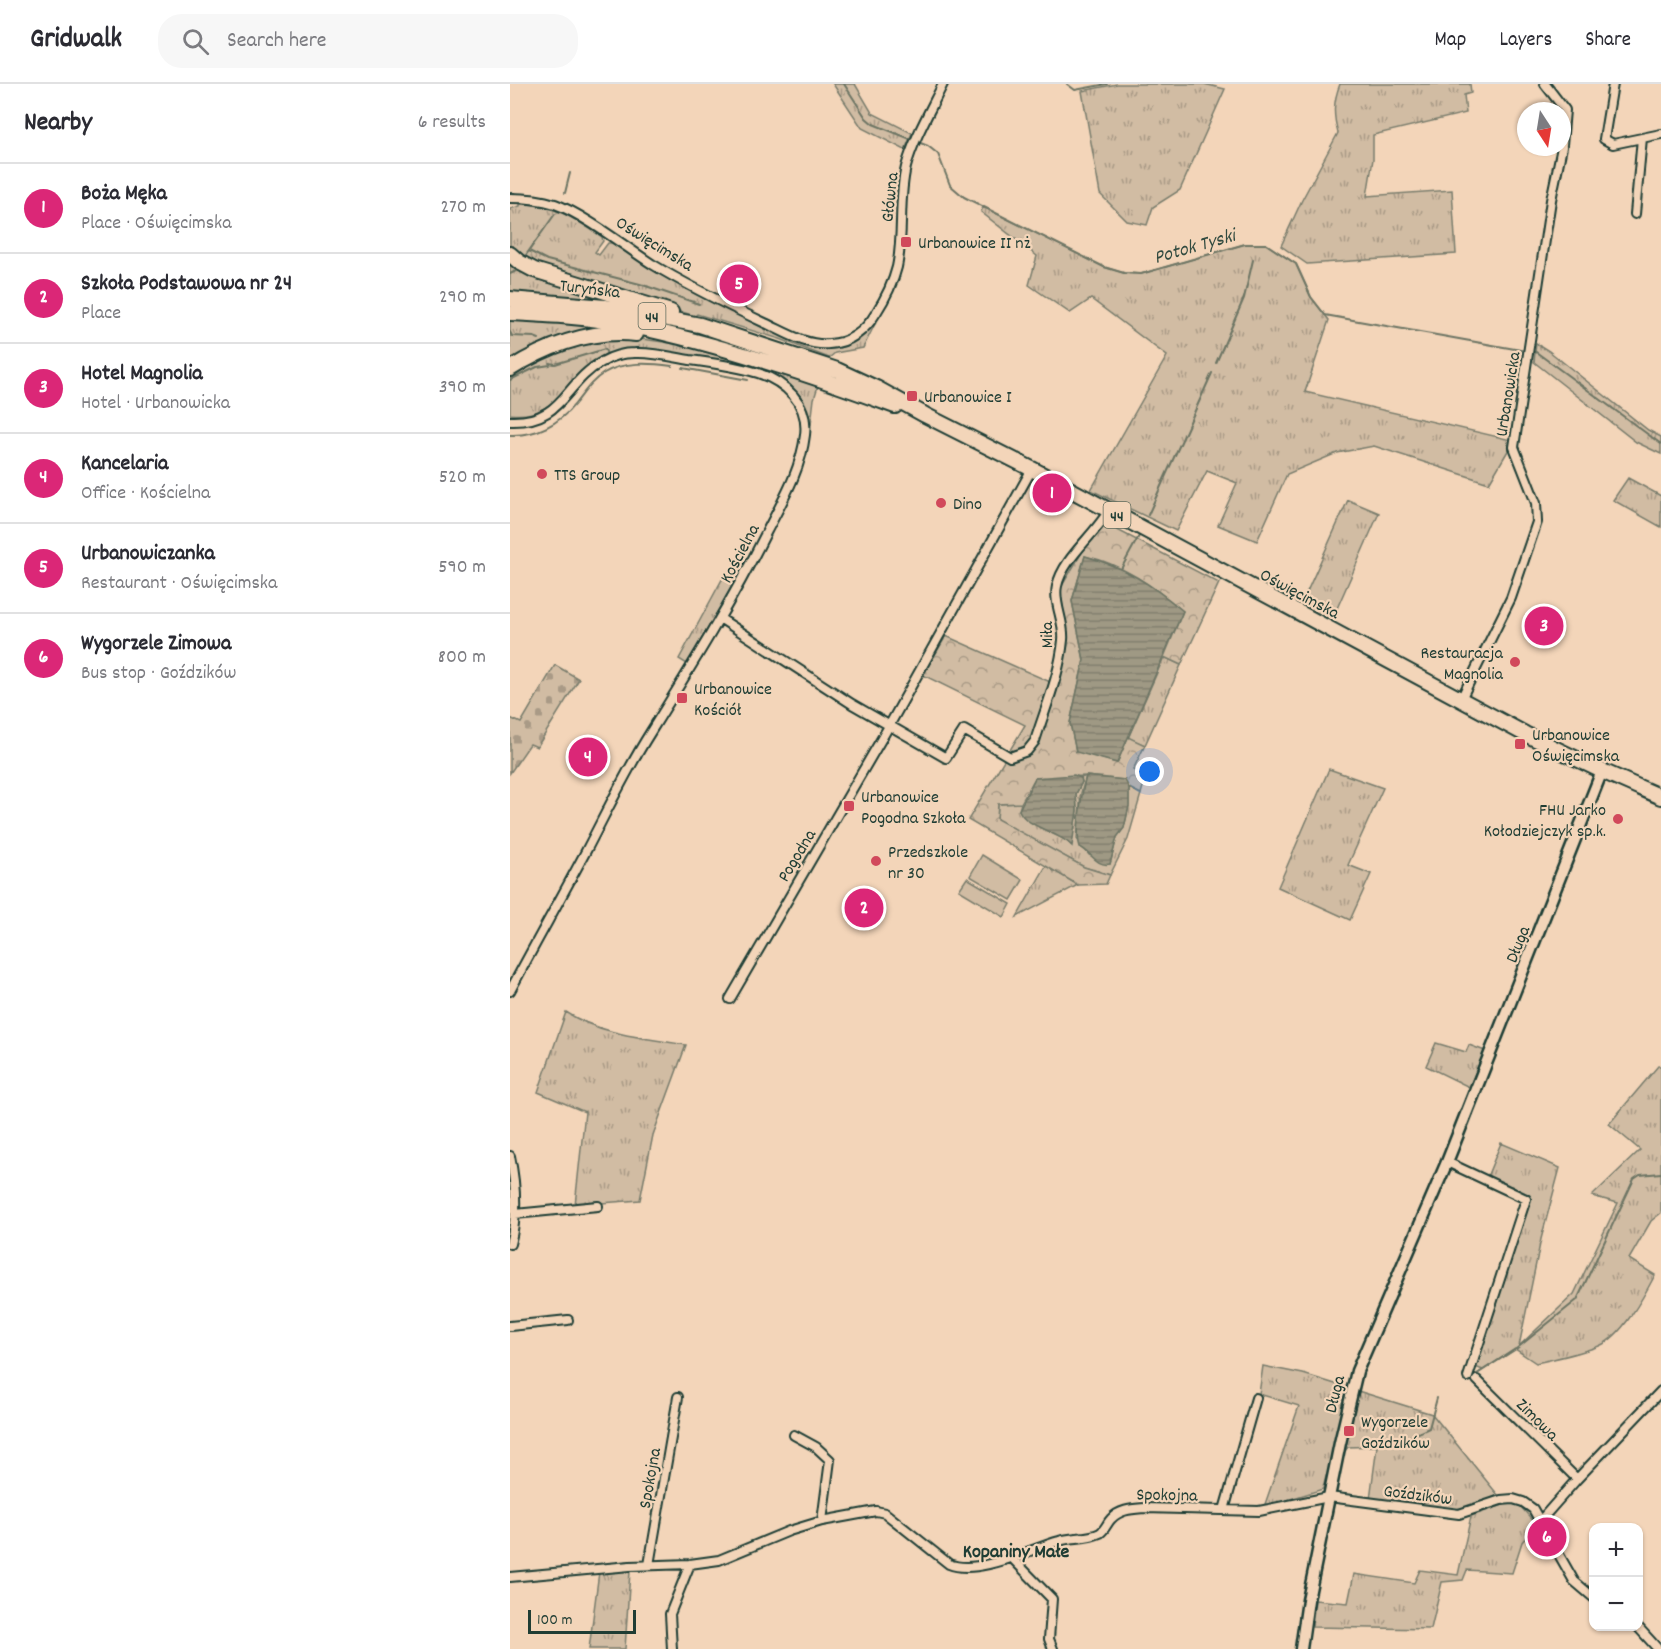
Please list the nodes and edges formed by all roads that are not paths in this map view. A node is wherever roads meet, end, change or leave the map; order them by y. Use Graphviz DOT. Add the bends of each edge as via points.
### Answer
graph roads {
  1 [pos="943,84"];
  2 [pos="1545,84"];
  3 [pos="1613,84"];
  4 [pos="1559,102"];
  5 [pos="1661,134"];
  6 [pos="1642,138"];
  7 [pos="1560,156"];
  8 [pos="510,198"];
  9 [pos="1635,214"];
  10 [pos="510,254"];
  11 [pos="510,299"];
  12 [pos="510,313"];
  13 [pos="875,316"];
  14 [pos="700,325"];
  15 [pos="680,338"];
  16 [pos="510,369"];
  17 [pos="925,415"];
  18 [pos="510,421"];
  19 [pos="1032,469"];
  20 [pos="1108,510"];
  21 [pos="721,619"];
  22 [pos="1461,699"];
  23 [pos="889,726"];
  24 [pos="1602,771"];
  25 [pos="1661,797"];
  26 [pos="510,991"];
  27 [pos="730,999"];
  28 [pos="510,1156"];
  29 [pos="1447,1162"];
  30 [pos="598,1206"];
  31 [pos="515,1214"];
  32 [pos="510,1244"];
  33 [pos="568,1320"];
  34 [pos="510,1326"];
  35 [pos="1468,1377"];
  36 [pos="1477,1380"];
  37 [pos="1661,1390"];
  38 [pos="678,1397"];
  39 [pos="1256,1398"];
  40 [pos="794,1435"];
  41 [pos="1577,1479"];
  42 [pos="1329,1497"];
  43 [pos="1224,1510"];
  44 [pos="822,1521"];
  45 [pos="1540,1521"];
  46 [pos="1012,1558"];
  47 [pos="690,1564"];
  48 [pos="649,1565"];
  49 [pos="510,1577"];
  50 [pos="1589,1594"];
  51 [pos="1642,1631"];
  52 [pos="672,1649"];
  53 [pos="1053,1649"];
  54 [pos="1301,1649"];
  55 [pos="1658,1649"];
  1 -- 13 [label="street, Główna" via="906,168 897,265"];
  2 -- 4 [label="street, Urbanowicka"];
  3 -- 6 [label="street" via="1604,139 1613,144"];
  5 -- 6 [label="street"];
  6 -- 9 [label="street"];
  7 -- 22 [label="street, Urbanowicka" via="1514,447 1536,503 1537,522 1511,598"];
  8 -- 13 [label="street, Oświęcimska" via="539,200 564,208 670,275 808,342 845,341"];
  10 -- 14 [label="highway" via="534,270 674,313"];
  11 -- 14 [label="highway, Turyńska / 44" via="605,307"];
  12 -- 15 [label="highway, Turyńska / 44" via="601,321"];
  14 -- 17 [label="highway, Oświęcimska / 44" via="837,370"];
  15 -- 16 [label="highway" via="629,333 591,336 549,348"];
  15 -- 17 [label="highway, Oświęcimska / 44" via="770,362"];
  17 -- 19 [label="highway, Oświęcimska / 44"];
  18 -- 21 [label="street, Kościelna" via="532,419 548,412 592,368 629,353 739,368 765,376 789,391 799,403 805,421 801,458 794,480"];
  19 -- 20 [label="highway, Oświęcimska / 44"];
  19 -- 23 [label="street, Pogodna"];
  20 -- 22 [label="highway, Oświęcimska / 44"];
  20 -- 23 [label="street, Miła" via="1066,566 1058,583 1064,637 1061,659 1035,741 1027,751 1010,757 964,730 946,758"];
  21 -- 23 [label="street"];
  21 -- 26 [label="street, Kościelna" via="629,768"];
  22 -- 24 [label="highway, Oświęcimska / 44"];
  23 -- 27 [label="street, Pogodna"];
  24 -- 25 [label="highway, Oświęcimska / 44"];
  24 -- 29 [label="street, Długa"];
  28 -- 31 [label="street"];
  29 -- 35 [label="street" via="1526,1199"];
  29 -- 42 [label="street, Długa" via="1357,1371"];
  30 -- 31 [label="street"];
  31 -- 32 [label="street"];
  33 -- 34 [label="street"];
  36 -- 41 [label="street, Zimowa"];
  37 -- 41 [label="street"];
  38 -- 48 [label="street, Spokojna"];
  39 -- 43 [label="street, Spokojna"];
  40 -- 44 [label="street" via="830,1460"];
  41 -- 45 [label="street"];
  42 -- 43 [label="street, Spokojna" via="1259,1511"];
  42 -- 45 [label="street, Goździków" via="1459,1514 1513,1499 1533,1509"];
  42 -- 54 [label="street, Długa"];
  43 -- 46 [label="street, Spokojna" via="1127,1509 1112,1518 1102,1532 1054,1542"];
  44 -- 46 [label="street, Spokojna" via="876,1511 885,1513 957,1568"];
  44 -- 47 [label="street, Spokojna" via="719,1560"];
  45 -- 50 [label="street, Goździków" via="1574,1581"];
  46 -- 53 [label="street" via="1052,1599 1049,1639"];
  47 -- 48 [label="street, Spokojna"];
  47 -- 52 [label="street" via="670,1614"];
  48 -- 49 [label="street, Spokojna"];
  51 -- 55 [label="street"];
}
